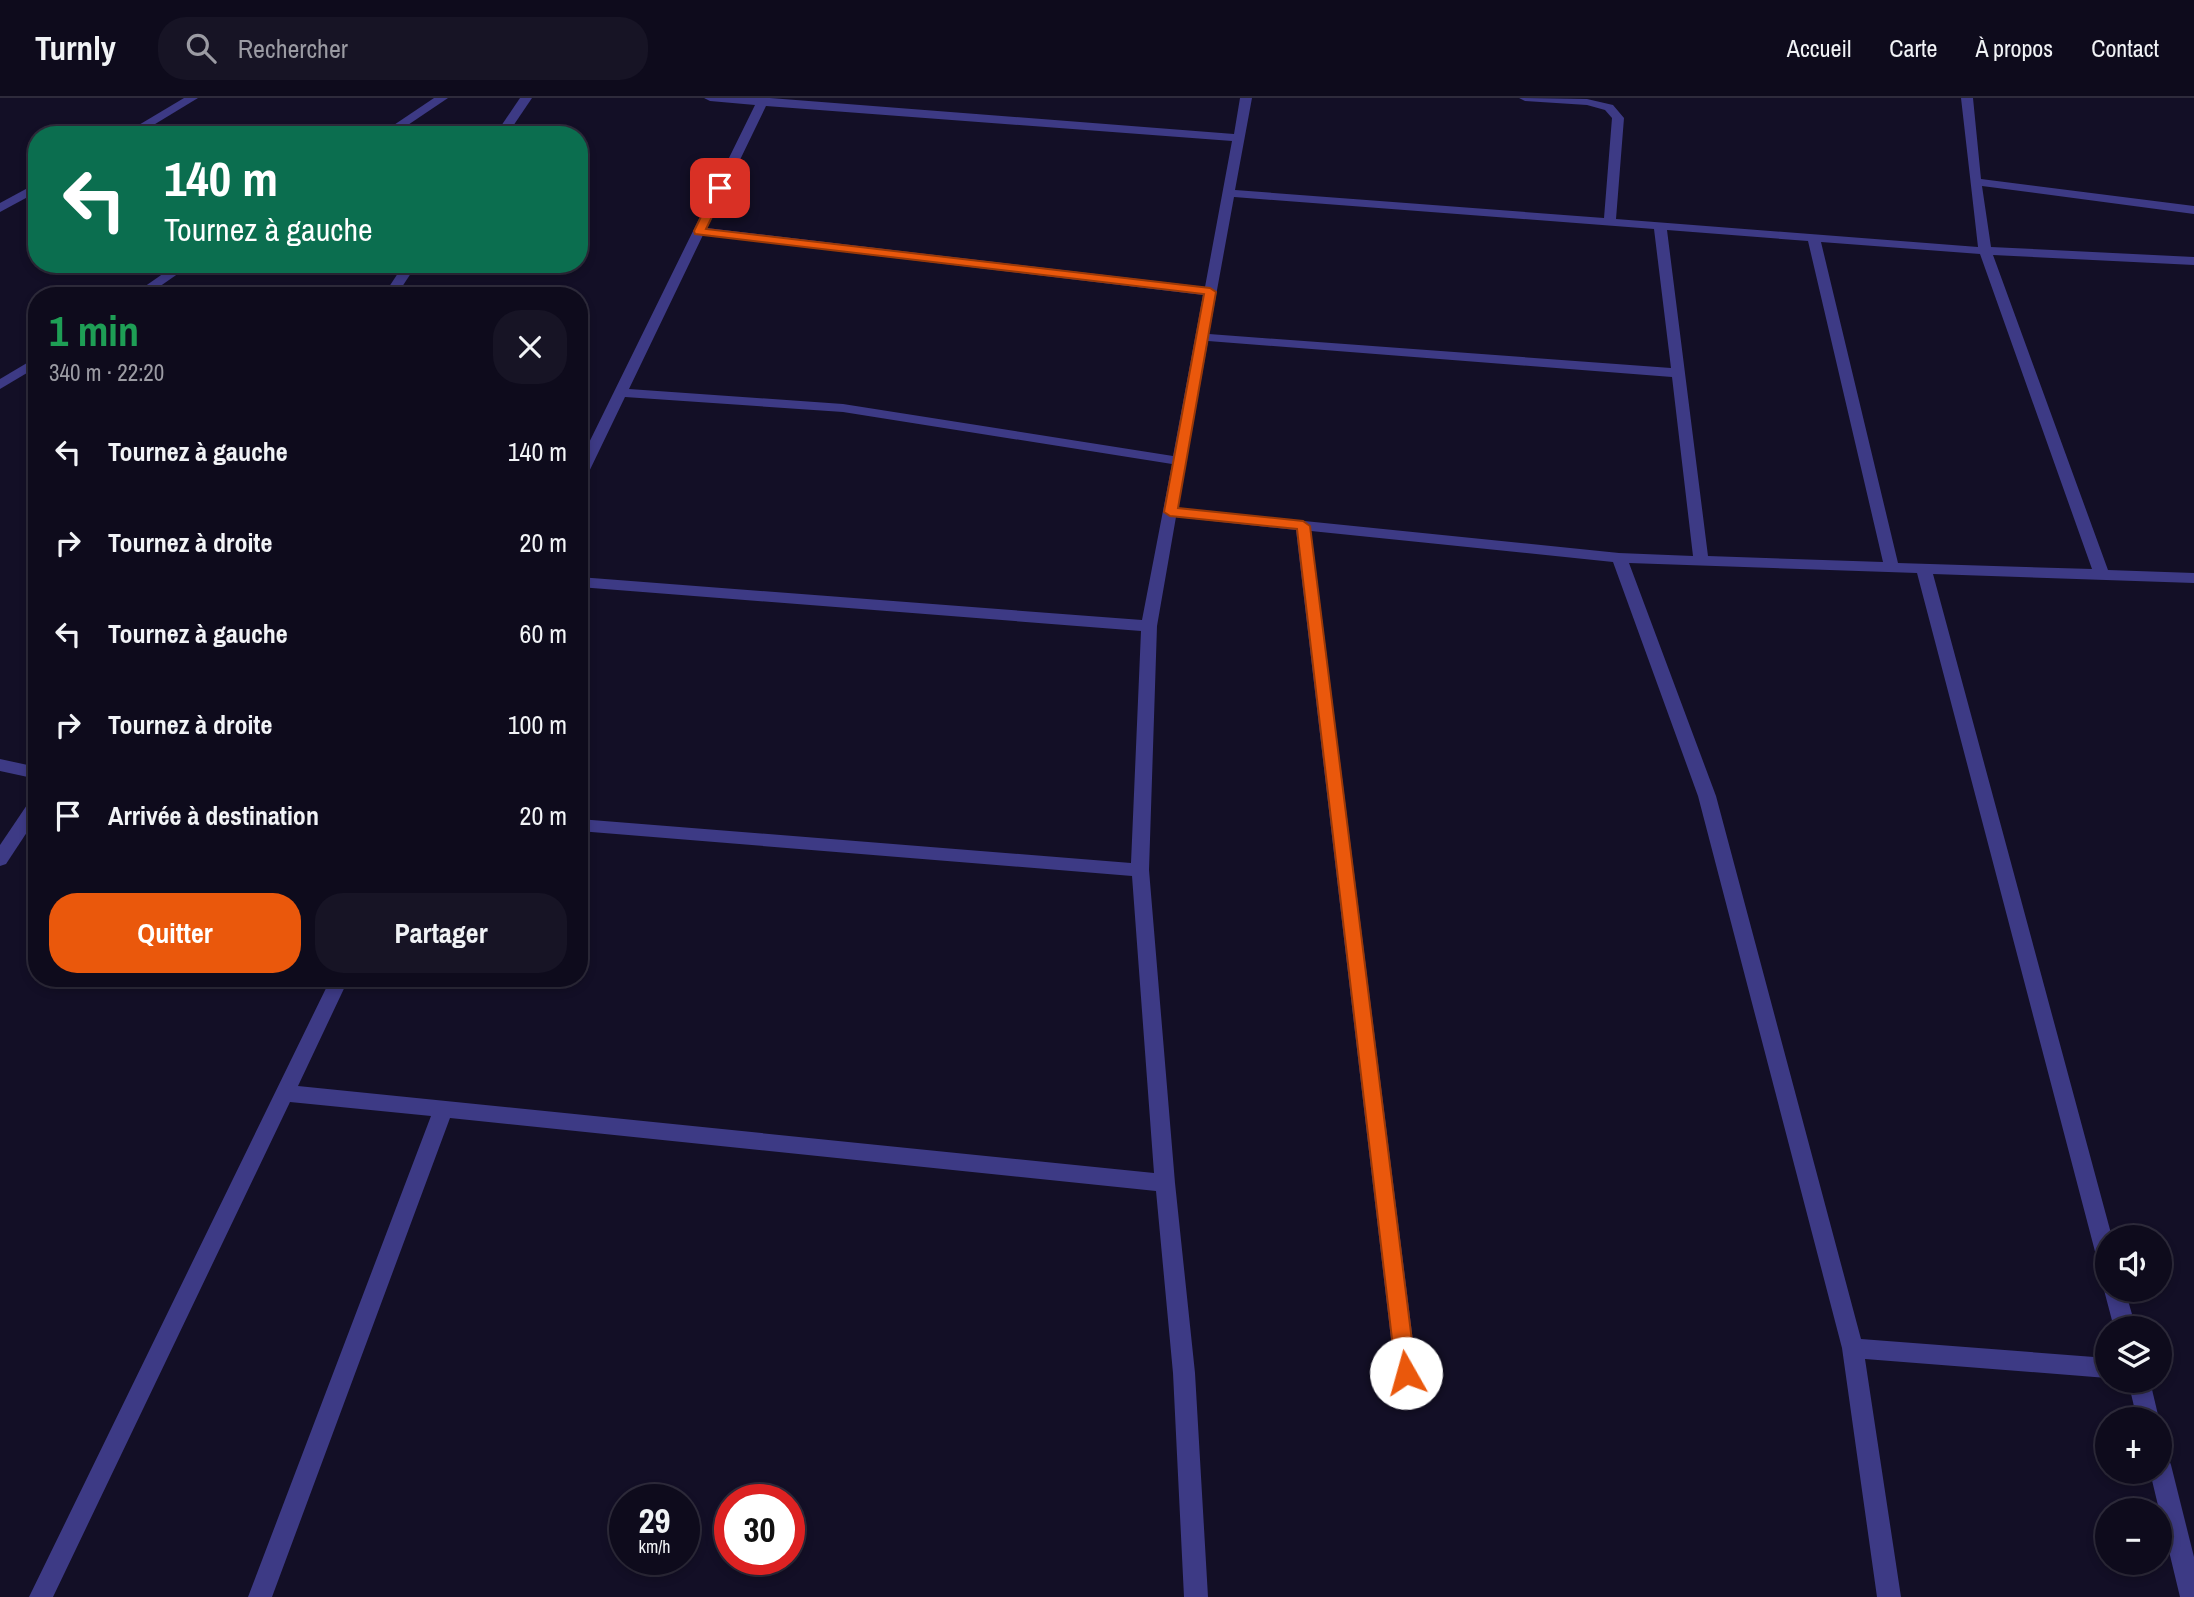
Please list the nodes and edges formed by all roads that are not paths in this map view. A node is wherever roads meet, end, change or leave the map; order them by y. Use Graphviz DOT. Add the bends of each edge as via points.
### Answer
graph roads {
  1 [pos="192,98"];
  2 [pos="442,98"];
  3 [pos="526,98"];
  4 [pos="710,98"];
  5 [pos="1246,98"];
  6 [pos="1525,98"];
  7 [pos="1967,98"];
  8 [pos="763,100"];
  9 [pos="144,126"];
  10 [pos="399,126"];
  11 [pos="507,126"];
  12 [pos="1239,138"];
  13 [pos="1975,182"];
  14 [pos="28,192"];
  15 [pos="1228,192"];
  16 [pos="0,208"];
  17 [pos="2194,210"];
  18 [pos="1610,222"];
  19 [pos="1660,226"];
  20 [pos="699,231"];
  21 [pos="1814,238"];
  22 [pos="1985,251"];
  23 [pos="2194,261"];
  24 [pos="172,273"];
  25 [pos="151,287"];
  26 [pos="1210,292"];
  27 [pos="1202,337"];
  28 [pos="28,367"];
  29 [pos="1678,373"];
  30 [pos="16,374"];
  31 [pos="0,385"];
  32 [pos="621,393"];
  33 [pos="0,398"];
  34 [pos="588,460"];
  35 [pos="1179,461"];
  36 [pos="1170,512"];
  37 [pos="1303,526"];
  38 [pos="1619,558"];
  39 [pos="1701,561"];
  40 [pos="1892,568"];
  41 [pos="1924,570"];
  42 [pos="2102,575"];
  43 [pos="2194,579"];
  44 [pos="588,583"];
  45 [pos="1149,626"];
  46 [pos="0,765"];
  47 [pos="28,771"];
  48 [pos="28,817"];
  49 [pos="588,826"];
  50 [pos="0,859"];
  51 [pos="1140,870"];
  52 [pos="336,987"];
  53 [pos="286,1093"];
  54 [pos="444,1110"];
  55 [pos="1165,1183"];
  56 [pos="2098,1225"];
  57 [pos="1853,1348"];
  58 [pos="2095,1367"];
  59 [pos="1406,1373"];
  60 [pos="2165,1484"];
  61 [pos="41,1597"];
  62 [pos="260,1597"];
  63 [pos="1196,1597"];
  64 [pos="1889,1597"];
  65 [pos="2192,1597"];
  1 -- 9 [label="street"];
  2 -- 10 [label="street"];
  3 -- 11 [label="street"];
  4 -- 8 [label="street"];
  5 -- 12 [label="street"];
  6 -- 18 [label="street" via="1587,102 1609,107 1618,118"];
  7 -- 13 [label="street"];
  8 -- 12 [label="street"];
  8 -- 20 [label="street"];
  12 -- 15 [label="street"];
  13 -- 17 [label="street"];
  13 -- 22 [label="street"];
  14 -- 16 [label="street"];
  15 -- 18 [label="street"];
  15 -- 26 [label="street"];
  18 -- 19 [label="street"];
  19 -- 21 [label="street"];
  19 -- 29 [label="street"];
  20 -- 26 [label="street"];
  20 -- 32 [label="street"];
  21 -- 22 [label="street"];
  21 -- 40 [label="street"];
  22 -- 23 [label="street"];
  22 -- 42 [label="street"];
  24 -- 25 [label="street"];
  26 -- 27 [label="street"];
  27 -- 29 [label="street"];
  27 -- 35 [label="street"];
  28 -- 30 [label="street"];
  29 -- 39 [label="street"];
  30 -- 31 [label="street"];
  30 -- 33 [label="street"];
  32 -- 34 [label="street"];
  32 -- 35 [label="street" via="843,408"];
  35 -- 36 [label="street"];
  36 -- 37 [label="street"];
  36 -- 45 [label="street"];
  37 -- 38 [label="street"];
  37 -- 59 [label="street"];
  38 -- 39 [label="street"];
  38 -- 57 [label="street" via="1707,796"];
  39 -- 40 [label="street"];
  40 -- 41 [label="street"];
  41 -- 42 [label="street"];
  41 -- 56 [label="street"];
  42 -- 43 [label="street"];
  44 -- 45 [label="street"];
  45 -- 51 [label="street"];
  46 -- 47 [label="street"];
  48 -- 50 [label="street"];
  49 -- 51 [label="street"];
  51 -- 55 [label="street"];
  52 -- 53 [label="street"];
  53 -- 54 [label="street"];
  53 -- 61 [label="street"];
  54 -- 55 [label="street"];
  54 -- 62 [label="street"];
  55 -- 63 [label="street" via="1184,1373"];
  57 -- 58 [label="street"];
  57 -- 64 [label="street"];
  60 -- 65 [label="street"];
}
